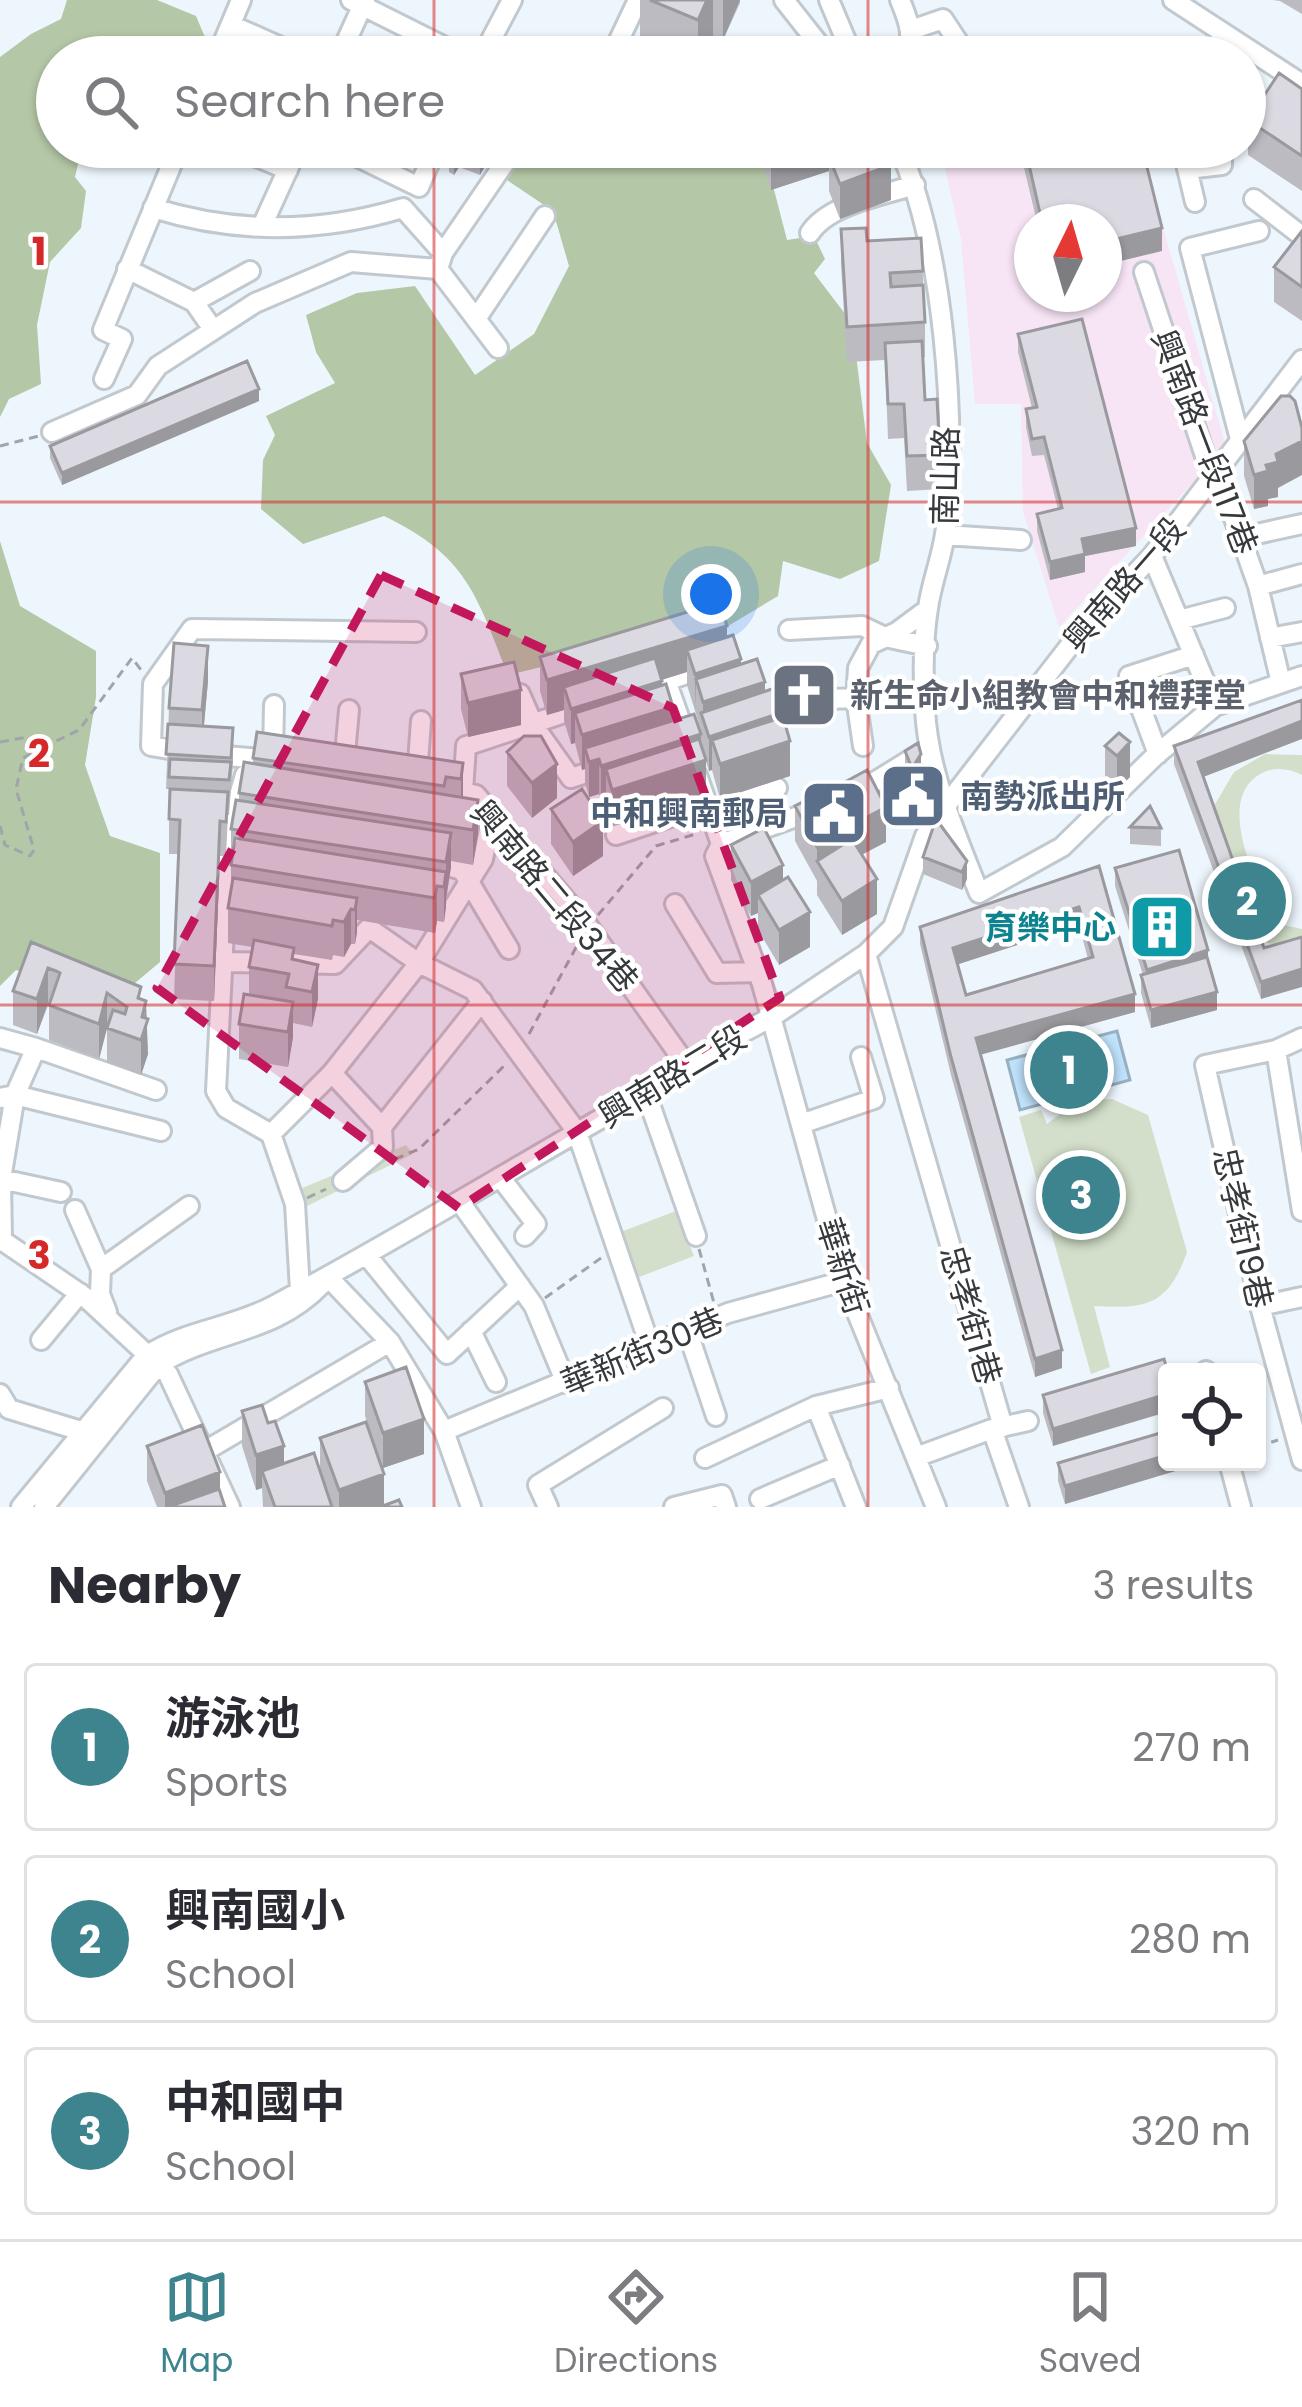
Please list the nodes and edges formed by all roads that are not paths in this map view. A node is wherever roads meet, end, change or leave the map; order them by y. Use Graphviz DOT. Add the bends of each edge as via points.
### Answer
graph roads {
  1 [pos="241,0"];
  2 [pos="512,0"];
  3 [pos="638,0"];
  4 [pos="784,0"];
  5 [pos="829,0"];
  6 [pos="900,0"];
  7 [pos="1173,0"];
  8 [pos="359,2"];
  9 [pos="231,25"];
  10 [pos="911,29"];
  11 [pos="226,36"];
  12 [pos="256,36"];
  13 [pos="347,36"];
  14 [pos="425,36"];
  15 [pos="493,36"];
  16 [pos="620,36"];
  17 [pos="812,36"];
  18 [pos="844,36"];
  19 [pos="910,36"];
  20 [pos="954,36"];
  21 [pos="1228,36"];
  22 [pos="1266,61"];
  23 [pos="1302,84"];
  24 [pos="170,168"];
  25 [pos="283,168"];
  26 [pos="379,168"];
  27 [pos="427,168"];
  28 [pos="505,168"];
  29 [pos="908,168"];
  30 [pos="1193,168"];
  31 [pos="1187,169"];
  32 [pos="288,170"];
  33 [pos="916,185"];
  34 [pos="1254,200"];
  35 [pos="1195,202"];
  36 [pos="153,208"];
  37 [pos="545,216"];
  38 [pos="263,224"];
  39 [pos="1259,232"];
  40 [pos="810,233"];
  41 [pos="1302,236"];
  42 [pos="441,261"];
  43 [pos="127,269"];
  44 [pos="250,272"];
  45 [pos="1144,272"];
  46 [pos="194,302"];
  47 [pos="476,319"];
  48 [pos="212,328"];
  49 [pos="498,348"];
  50 [pos="1302,360"];
  51 [pos="104,379"];
  52 [pos="52,432"];
  53 [pos="1240,439"];
  54 [pos="1222,467"];
  55 [pos="1302,524"];
  56 [pos="945,535"];
  57 [pos="1243,537"];
  58 [pos="1021,540"];
  59 [pos="1152,556"];
  60 [pos="1302,574"];
  61 [pos="1258,586"];
  62 [pos="1225,608"];
  63 [pos="928,609"];
  64 [pos="1179,620"];
  65 [pos="789,630"];
  66 [pos="416,632"];
  67 [pos="1302,632"];
  68 [pos="885,637"];
  69 [pos="1270,638"];
  70 [pos="927,646"];
  71 [pos="1194,655"];
  72 [pos="727,662"];
  73 [pos="1302,676"];
  74 [pos="667,683"];
  75 [pos="1281,683"];
  76 [pos="520,694"];
  77 [pos="625,694"];
  78 [pos="856,698"];
  79 [pos="604,699"];
  80 [pos="801,700"];
  81 [pos="274,705"];
  82 [pos="1215,706"];
  83 [pos="349,710"];
  84 [pos="421,721"];
  85 [pos="534,726"];
  86 [pos="863,746"];
  87 [pos="930,748"];
  88 [pos="1158,754"];
  89 [pos="250,758"];
  90 [pos="628,759"];
  91 [pos="273,760"];
  92 [pos="296,764"];
  93 [pos="320,767"];
  94 [pos="777,788"];
  95 [pos="463,791"];
  96 [pos="708,808"];
  97 [pos="945,808"];
  98 [pos="492,814"];
  99 [pos="616,835"];
  100 [pos="718,850"];
  101 [pos="417,859"];
  102 [pos="469,886"];
  103 [pos="675,904"];
  104 [pos="226,910"];
  105 [pos="249,913"];
  106 [pos="509,949"];
  107 [pos="866,954"];
  108 [pos="224,962"];
  109 [pos="418,963"];
  110 [pos="757,972"];
  111 [pos="482,1001"];
  112 [pos="772,1017"];
  113 [pos="0,1038"];
  114 [pos="1302,1038"];
  115 [pos="36,1048"];
  116 [pos="1276,1050"];
  117 [pos="861,1057"];
  118 [pos="685,1064"];
  119 [pos="332,1073"];
  120 [pos="156,1090"];
  121 [pos="646,1093"];
  122 [pos="8,1096"];
  123 [pos="801,1124"];
  124 [pos="382,1127"];
  125 [pos="161,1131"];
  126 [pos="577,1132"];
  127 [pos="271,1134"];
  128 [pos="500,1178"];
  129 [pos="1,1179"];
  130 [pos="343,1181"];
  131 [pos="61,1192"];
  132 [pos="460,1202"];
  133 [pos="188,1206"];
  134 [pos="75,1210"];
  135 [pos="1302,1211"];
  136 [pos="526,1236"];
  137 [pos="696,1236"];
  138 [pos="1,1239"];
  139 [pos="368,1256"];
  140 [pos="101,1269"];
  141 [pos="328,1277"];
  142 [pos="844,1280"];
  143 [pos="520,1286"];
  144 [pos="300,1289"];
  145 [pos="80,1293"];
  146 [pos="1302,1298"];
  147 [pos="1260,1306"];
  148 [pos="111,1322"];
  149 [pos="686,1330"];
  150 [pos="472,1331"];
  151 [pos="41,1340"];
  152 [pos="390,1342"];
  153 [pos="650,1346"];
  154 [pos="152,1361"];
  155 [pos="496,1382"];
  156 [pos="566,1383"];
  157 [pos="889,1388"];
  158 [pos="3,1405"];
  159 [pos="816,1406"];
  160 [pos="663,1408"];
  161 [pos="716,1416"];
  162 [pos="1028,1421"];
  163 [pos="998,1428"];
  164 [pos="444,1432"];
  165 [pos="92,1435"];
  166 [pos="205,1450"];
  167 [pos="916,1456"];
  168 [pos="705,1458"];
  169 [pos="1302,1460"];
  170 [pos="840,1466"];
  171 [pos="1231,1471"];
  172 [pos="760,1499"];
  173 [pos="724,1501"];
  174 [pos="21,1507"];
  175 [pos="44,1507"];
  176 [pos="230,1507"];
  177 [pos="471,1507"];
  178 [pos="548,1507"];
  179 [pos="674,1507"];
  180 [pos="856,1507"];
  181 [pos="936,1507"];
  182 [pos="1019,1507"];
  183 [pos="1241,1507"];
  1 -- 9 [label="street"];
  2 -- 15 [label="street"];
  3 -- 16 [label="street"];
  4 -- 17 [label="street"];
  5 -- 18 [label="street"];
  6 -- 10 [label="street"];
  7 -- 21 [label="street"];
  8 -- 13 [label="street"];
  8 -- 14 [label="street"];
  9 -- 11 [label="street"];
  9 -- 12 [label="street"];
  10 -- 19 [label="street"];
  10 -- 20 [label="street" via="943,19"];
  22 -- 23 [label="street"];
  24 -- 36 [label="street"];
  25 -- 32 [label="street"];
  26 -- 27 [label="street" via="419,188"];
  28 -- 42 [label="street"];
  29 -- 33 [label="street, 南山路"];
  30 -- 31 [label="street"];
  31 -- 35 [label="street"];
  32 -- 38 [label="street"];
  33 -- 40 [label="street" via="846,208"];
  33 -- 56 [label="street, 南山路" via="940,317"];
  34 -- 41 [label="street"];
  36 -- 38 [label="street" via="224,226"];
  36 -- 43 [label="street"];
  37 -- 47 [label="street"];
  38 -- 42 [label="street" via="352,223 403,208"];
  39 -- 53 [label="street" via="1190,248"];
  42 -- 47 [label="street"];
  42 -- 48 [label="street" via="351,262"];
  43 -- 46 [label="street"];
  43 -- 51 [label="street" via="103,330 122,339"];
  44 -- 46 [label="street"];
  45 -- 54 [label="street, 興南路一段117巷" via="1208,465"];
  46 -- 48 [label="street"];
  47 -- 49 [label="street"];
  48 -- 52 [label="street" via="158,366 137,395"];
  50 -- 53 [label="street, 興南路一段" via="1280,407"];
  53 -- 54 [label="street, 興南路一段"];
  54 -- 57 [label="street, 興南路一段117巷"];
  54 -- 59 [label="street, 興南路一段"];
  55 -- 57 [label="street"];
  56 -- 58 [label="street"];
  56 -- 63 [label="street, 南山路"];
  57 -- 61 [label="street, 興南路一段117巷"];
  59 -- 64 [label="street"];
  59 -- 97 [label="street, 興南路一段" via="1082,630"];
  60 -- 61 [label="street"];
  61 -- 69 [label="street, 興南路一段117巷"];
  62 -- 64 [label="street"];
  63 -- 68 [label="street"];
  63 -- 70 [label="street, 南山路"];
  64 -- 71 [label="street"];
  65 -- 68 [label="street" via="862,626"];
  66 -- 89 [label="street" via="192,629 143,672 152,746"];
  67 -- 69 [label="street"];
  68 -- 70 [label="street"];
  68 -- 78 [label="street" via="858,668"];
  69 -- 75 [label="street, 興南路一段117巷"];
  70 -- 87 [label="street, 南山路"];
  71 -- 82 [label="street"];
  71 -- 88 [label="street" via="1129,676"];
  72 -- 74 [label="street"];
  73 -- 75 [label="street"];
  74 -- 77 [label="street"];
  74 -- 96 [label="street, 華新街"];
  75 -- 82 [label="street"];
  76 -- 85 [label="street"];
  78 -- 80 [label="street"];
  78 -- 86 [label="street"];
  79 -- 85 [label="street"];
  81 -- 91 [label="street"];
  82 -- 88 [label="street"];
  83 -- 93 [label="street" via="353,772"];
  84 -- 95 [label="street, 興南路二段34巷" via="408,780"];
  85 -- 90 [label="street" via="571,778"];
  85 -- 95 [label="street" via="466,746"];
  87 -- 97 [label="street, 南山路"];
  87 -- 100 [label="street" via="850,796"];
  88 -- 97 [label="street, 南山路" via="1062,847 979,893"];
  89 -- 91 [label="street"];
  89 -- 104 [label="street" via="229,830"];
  91 -- 92 [label="street"];
  94 -- 96 [label="street"];
  95 -- 98 [label="street, 興南路二段34巷"];
  96 -- 99 [label="street"];
  96 -- 100 [label="street, 華新街"];
  97 -- 107 [label="street, 興南路二段" via="925,836 893,927"];
  98 -- 102 [label="street"];
  98 -- 118 [label="street, 興南路二段34巷" via="588,926"];
  100 -- 110 [label="street, 華新街"];
  101 -- 102 [label="street" via="462,870"];
  102 -- 106 [label="street"];
  102 -- 109 [label="street"];
  103 -- 110 [label="street" via="717,973"];
  104 -- 105 [label="street"];
  104 -- 108 [label="street"];
  107 -- 112 [label="street, 興南路二段"];
  107 -- 163 [label="street, 忠孝街1巷"];
  108 -- 109 [label="street" via="335,964 369,928"];
  108 -- 127 [label="street" via="216,1091 226,1108"];
  109 -- 111 [label="street"];
  109 -- 119 [label="street"];
  110 -- 112 [label="street, 華新街"];
  111 -- 124 [label="street"];
  111 -- 126 [label="street"];
  112 -- 118 [label="street, 興南路二段"];
  112 -- 123 [label="street, 華新街"];
  113 -- 115 [label="street"];
  114 -- 116 [label="street"];
  115 -- 120 [label="street"];
  115 -- 122 [label="street"];
  116 -- 135 [label="street"];
  116 -- 147 [label="street, 忠孝街19巷" via="1205,1065"];
  117 -- 123 [label="street" via="874,1099"];
  118 -- 121 [label="street, 興南路二段"];
  119 -- 124 [label="street"];
  119 -- 127 [label="street"];
  121 -- 126 [label="street, 興南路二段"];
  121 -- 137 [label="street"];
  122 -- 125 [label="street"];
  122 -- 129 [label="street"];
  123 -- 142 [label="street, 華新街"];
  124 -- 130 [label="street" via="383,1147"];
  126 -- 128 [label="street, 興南路二段"];
  126 -- 153 [label="street"];
  127 -- 144 [label="street" via="295,1204"];
  128 -- 132 [label="street, 興南路二段"];
  128 -- 136 [label="street" via="536,1224"];
  129 -- 131 [label="street"];
  129 -- 138 [label="street"];
  132 -- 139 [label="street, 興南路二段"];
  132 -- 143 [label="street"];
  133 -- 140 [label="street"];
  134 -- 140 [label="street"];
  138 -- 145 [label="street"];
  139 -- 141 [label="street, 興南路二段"];
  139 -- 150 [label="street" via="447,1354"];
  140 -- 148 [label="street"];
  141 -- 144 [label="street, 興南路二段"];
  141 -- 152 [label="street"];
  141 -- 154 [label="street, 興南路二段" via="274,1321"];
  142 -- 149 [label="street, 華新街30巷"];
  142 -- 157 [label="street, 華新街"];
  143 -- 150 [label="street"];
  143 -- 156 [label="street"];
  144 -- 154 [label="street, 興南路二段" via="249,1317 165,1343"];
  145 -- 148 [label="street"];
  145 -- 151 [label="street"];
  146 -- 147 [label="street"];
  147 -- 169 [label="street, 忠孝街19巷"];
  148 -- 154 [label="street"];
  149 -- 153 [label="street, 華新街30巷"];
  149 -- 161 [label="street"];
  150 -- 155 [label="street"];
  152 -- 164 [label="street"];
  152 -- 166 [label="street"];
  153 -- 156 [label="street, 華新街30巷"];
  154 -- 165 [label="street, 興南路二段"];
  154 -- 166 [label="street" via="168,1373"];
  156 -- 164 [label="street, 華新街30巷"];
  157 -- 159 [label="street"];
  157 -- 167 [label="street, 華新街"];
  158 -- 165 [label="street"];
  159 -- 168 [label="street"];
  159 -- 170 [label="street"];
  160 -- 178 [label="street" via="538,1485"];
  162 -- 163 [label="street"];
  163 -- 167 [label="street"];
  163 -- 182 [label="street, 忠孝街1巷"];
  164 -- 177 [label="street"];
  165 -- 174 [label="street, 興南路二段"];
  165 -- 175 [label="street, 興南路二段"];
  166 -- 176 [label="street"];
  167 -- 181 [label="street, 華新街"];
  170 -- 172 [label="street"];
  170 -- 180 [label="street"];
  171 -- 183 [label="street"];
  173 -- 179 [label="street"];
}
